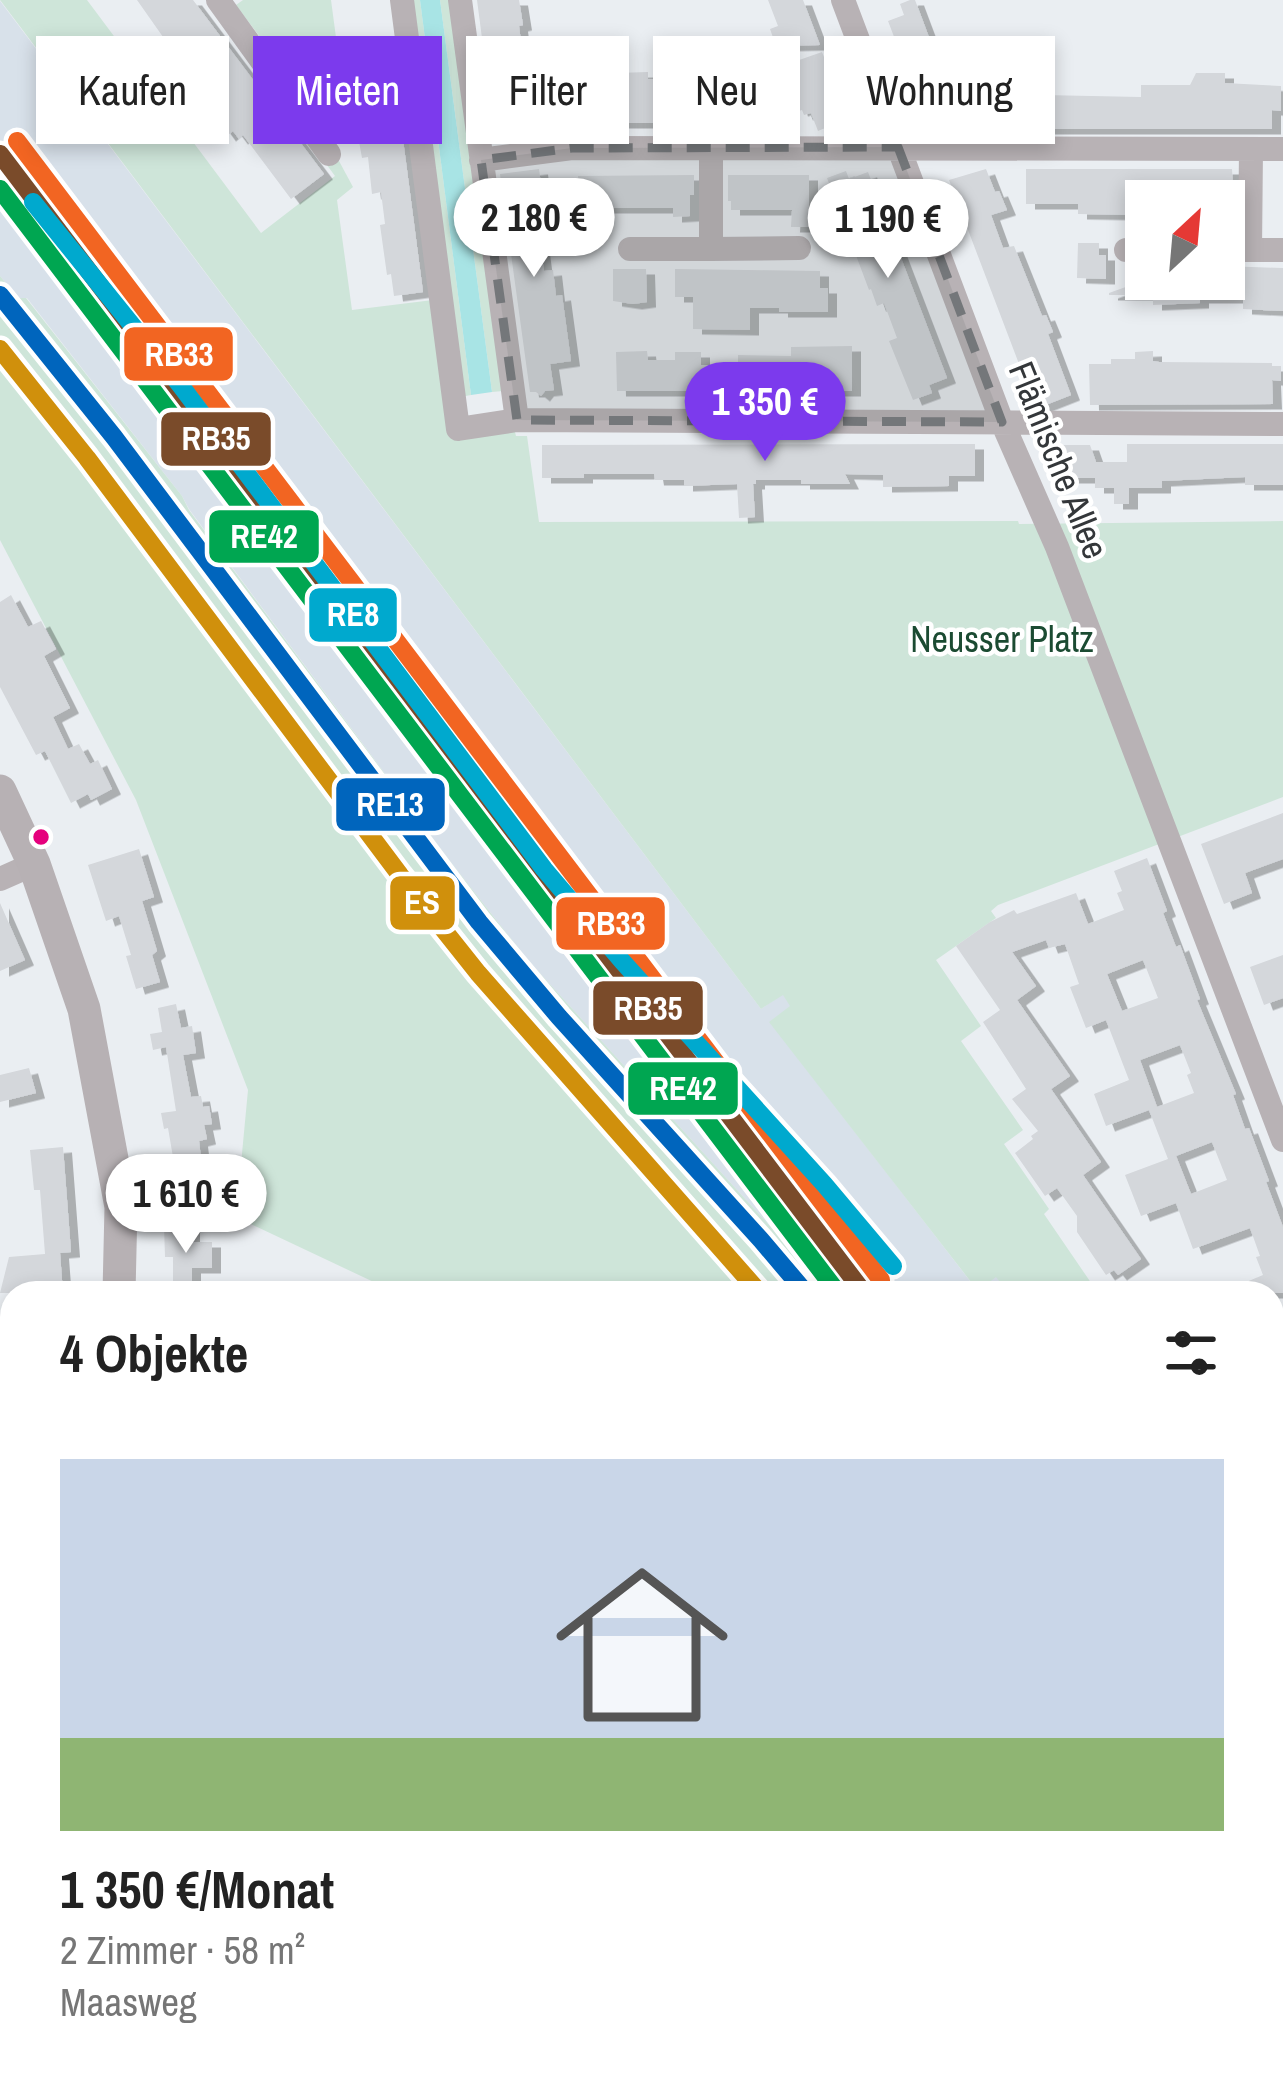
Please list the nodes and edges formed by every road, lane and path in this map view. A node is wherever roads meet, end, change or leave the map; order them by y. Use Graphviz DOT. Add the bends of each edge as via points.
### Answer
graph roads {
  1 [pos="218,0"];
  2 [pos="402,0"];
  3 [pos="460,0"];
  4 [pos="843,0"];
  5 [pos="407,36"];
  6 [pos="253,50"];
  7 [pos="321,144"];
  8 [pos="421,144"];
  9 [pos="898,147"];
  10 [pos="711,148"];
  11 [pos="1251,149"];
  12 [pos="1283,149"];
  13 [pos="329,154"];
  14 [pos="481,160"];
  15 [pos="1245,192"];
  16 [pos="711,248"];
  17 [pos="800,248"];
  18 [pos="630,249"];
  19 [pos="1245,250"];
  20 [pos="1283,250"];
  21 [pos="517,420"];
  22 [pos="1002,422"];
  23 [pos="1283,424"];
  24 [pos="0,791"];
  25 [pos="34,864"];
  26 [pos="0,879"];
  27 [pos="1283,1140"];
  28 [pos="119,1281"];
  1 -- 6 [label="street"];
  2 -- 5 [label="street"];
  3 -- 14 [label="street"];
  4 -- 9 [label="street, Flämische Allee"];
  7 -- 13 [label="street"];
  8 -- 21 [label="street" via="458,429"];
  9 -- 10 [label="street"];
  9 -- 11 [label="street"];
  9 -- 22 [label="street, Flämische Allee"];
  10 -- 14 [label="street" via="572,148"];
  10 -- 16 [label="street"];
  11 -- 12 [label="street"];
  11 -- 15 [label="street"];
  14 -- 21 [label="street"];
  16 -- 17 [label="street"];
  16 -- 18 [label="street"];
  19 -- 20 [label="street"];
  21 -- 22 [label="street"];
  22 -- 23 [label="street"];
  22 -- 27 [label="street, Flämische Allee" via="1058,547"];
  24 -- 25 [label="street"];
  25 -- 26 [label="street"];
  25 -- 28 [label="street" via="84,1009 121,1207"];
}
